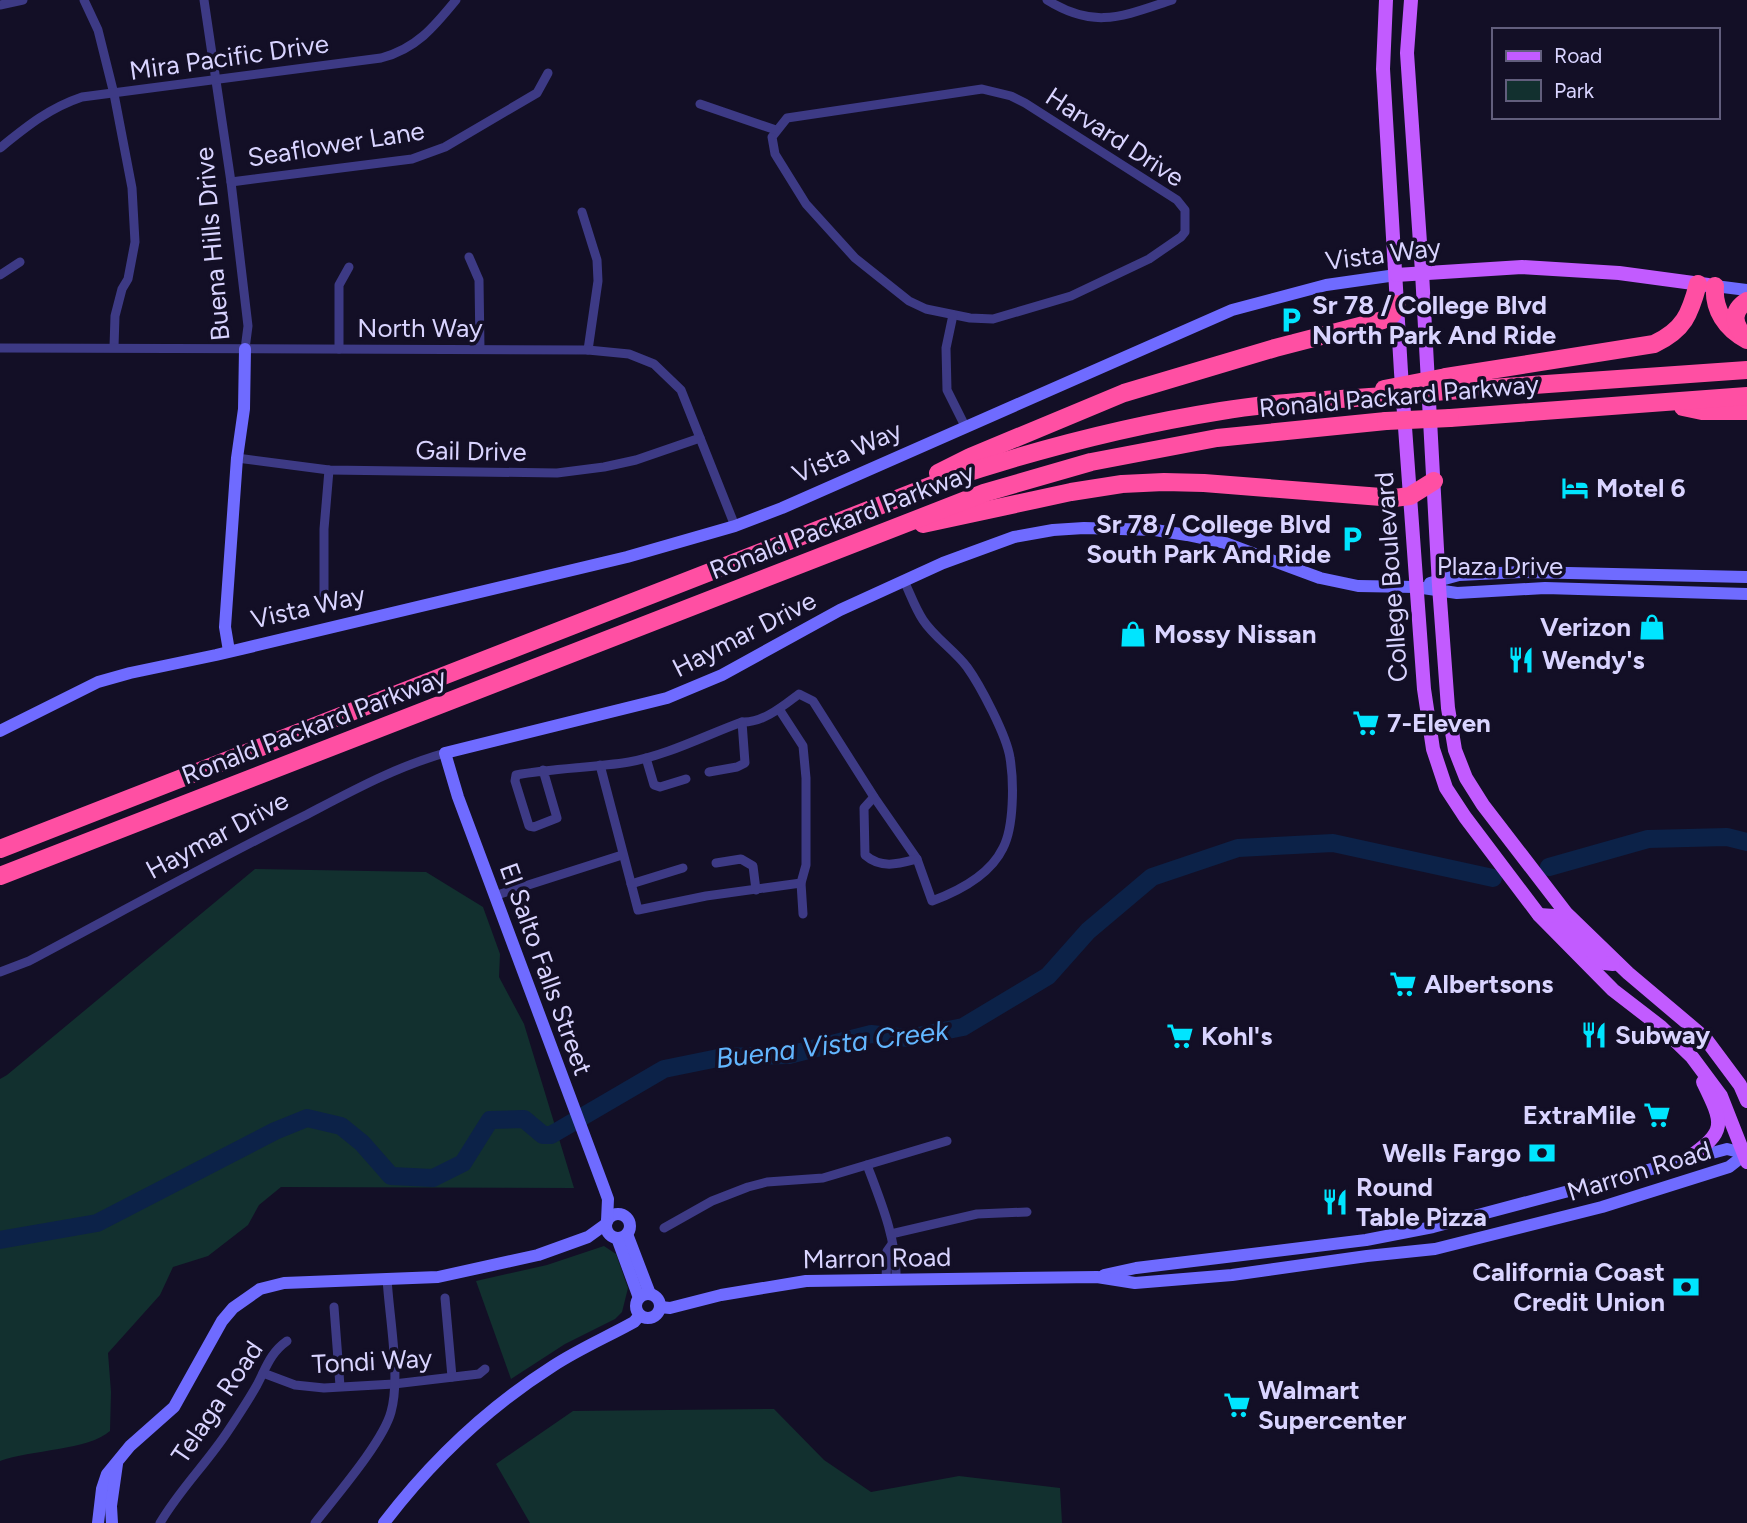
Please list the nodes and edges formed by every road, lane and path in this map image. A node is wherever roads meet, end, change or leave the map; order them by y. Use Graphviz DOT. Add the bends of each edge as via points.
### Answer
graph roads {
  1 [pos="23,0"];
  2 [pos="83,0"];
  3 [pos="204,0"];
  4 [pos="456,0"];
  5 [pos="1047,0"];
  6 [pos="1172,0"];
  7 [pos="1386,0"];
  8 [pos="1411,0"];
  9 [pos="0,5"];
  10 [pos="548,73"];
  11 [pos="217,79"];
  12 [pos="114,94"];
  13 [pos="700,104"];
  14 [pos="776,130"];
  15 [pos="0,148"];
  16 [pos="231,182"];
  17 [pos="582,212"];
  18 [pos="469,257"];
  19 [pos="20,262"];
  20 [pos="349,267"];
  21 [pos="1422,272"];
  22 [pos="0,275"];
  23 [pos="1396,275"];
  24 [pos="1707,285"];
  25 [pos="1747,290"];
  26 [pos="1747,301"];
  27 [pos="1397,304"];
  28 [pos="953,315"];
  29 [pos="0,337"];
  30 [pos="1747,340"];
  31 [pos="114,347"];
  32 [pos="1,348"];
  33 [pos="245,349"];
  34 [pos="339,349"];
  35 [pos="480,349"];
  36 [pos="588,350"];
  37 [pos="1747,370"];
  38 [pos="1446,384"];
  39 [pos="1747,396"];
  40 [pos="1659,401"];
  41 [pos="1747,411"];
  42 [pos="965,426"];
  43 [pos="700,438"];
  44 [pos="237,458"];
  45 [pos="329,470"];
  46 [pos="1433,481"];
  47 [pos="1410,496"];
  48 [pos="844,520"];
  49 [pos="735,526"];
  50 [pos="895,527"];
  51 [pos="1599,573"];
  52 [pos="1747,577"];
  53 [pos="904,581"];
  54 [pos="1439,586"];
  55 [pos="1416,587"];
  56 [pos="1586,589"];
  57 [pos="1747,594"];
  58 [pos="324,598"];
  59 [pos="229,651"];
  60 [pos="779,709"];
  61 [pos="1427,716"];
  62 [pos="742,722"];
  63 [pos="0,731"];
  64 [pos="1451,734"];
  65 [pos="1433,749"];
  66 [pos="445,753"];
  67 [pos="646,758"];
  68 [pos="1460,764"];
  69 [pos="600,765"];
  70 [pos="543,770"];
  71 [pos="709,772"];
  72 [pos="686,779"];
  73 [pos="874,797"];
  74 [pos="0,849"];
  75 [pos="622,855"];
  76 [pos="917,859"];
  77 [pos="716,863"];
  78 [pos="683,868"];
  79 [pos="0,876"];
  80 [pos="801,883"];
  81 [pos="631,884"];
  82 [pos="756,890"];
  83 [pos="494,896"];
  84 [pos="803,914"];
  85 [pos="1539,915"];
  86 [pos="1615,961"];
  87 [pos="0,972"];
  88 [pos="1685,1051"];
  89 [pos="1747,1101"];
  90 [pos="947,1141"];
  91 [pos="1746,1156"];
  92 [pos="1687,1159"];
  93 [pos="867,1165"];
  94 [pos="606,1193"];
  95 [pos="1027,1212"];
  96 [pos="621,1214"];
  97 [pos="664,1228"];
  98 [pos="614,1230"];
  99 [pos="891,1239"];
  100 [pos="1097,1277"];
  101 [pos="387,1278"];
  102 [pos="891,1280"];
  103 [pos="644,1296"];
  104 [pos="445,1298"];
  105 [pos="334,1307"];
  106 [pos="660,1307"];
  107 [pos="640,1315"];
  108 [pos="287,1341"];
  109 [pos="485,1370"];
  110 [pos="263,1373"];
  111 [pos="452,1377"];
  112 [pos="394,1384"];
  113 [pos="340,1387"];
  114 [pos="117,1464"];
  115 [pos="98,1523"];
  116 [pos="111,1523"];
  117 [pos="160,1523"];
  118 [pos="315,1523"];
  119 [pos="384,1523"];
  1 -- 9 [label="street"];
  2 -- 12 [label="street" via="98,30"];
  3 -- 11 [label="street, Buena Hills Drive"];
  4 -- 11 [label="street, Mira Pacific Drive" via="431,31 398,53"];
  5 -- 6 [label="street" via="1080,16 1116,18"];
  7 -- 23 [label="main road, College Boulevard" via="1383,69"];
  8 -- 21 [label="main road, College Boulevard" via="1407,53"];
  10 -- 16 [label="street, Seaflower Lane" via="537,93 445,148 412,159"];
  11 -- 12 [label="street, Mira Pacific Drive"];
  11 -- 16 [label="street, Buena Hills Drive"];
  12 -- 15 [label="street, Mira Pacific Drive" via="62,104"];
  12 -- 31 [label="street" via="132,188 135,242 116,316"];
  13 -- 14 [label="street"];
  14 -- 28 [label="street, Harvard Drive" via="772,137 775,154 806,204 855,258 909,301"];
  14 -- 28 [label="street, Harvard Drive" via="788,118 982,89 1026,103 1177,200 1185,210 1181,237 1087,289 993,318"];
  16 -- 33 [label="street, Buena Hills Drive" via="248,326"];
  17 -- 36 [label="street" via="597,260 598,281"];
  18 -- 35 [label="street" via="479,280"];
  19 -- 22 [label="street"];
  20 -- 34 [label="street" via="339,285"];
  21 -- 23 [label="main road, Vista Way"];
  21 -- 24 [label="main road, Vista Way" via="1522,267"];
  21 -- 46 [label="main road, College Boulevard"];
  23 -- 27 [label="main road, College Boulevard"];
  23 -- 42 [label="street, Vista Way" via="1326,285 1232,310"];
  24 -- 25 [label="street"];
  24 -- 30 [label="highway" via="1727,327"];
  24 -- 38 [label="highway" via="1682,325 1654,344"];
  26 -- 30 [label="highway" via="1735,316"];
  27 -- 47 [label="main road, College Boulevard"];
  27 -- 48 [label="highway" via="1392,315 1382,320 1124,393 970,457"];
  28 -- 42 [label="street" via="946,348 947,390"];
  29 -- 32 [label="street"];
  31 -- 32 [label="street, North Way"];
  31 -- 33 [label="street, North Way"];
  33 -- 34 [label="street, North Way"];
  33 -- 44 [label="street, Buena Hills Drive"];
  34 -- 35 [label="street, North Way"];
  35 -- 36 [label="street, North Way"];
  36 -- 43 [label="street, North Way" via="629,354 654,364 681,390"];
  37 -- 38 [label="highway, Ronald Packard Parkway"];
  38 -- 48 [label="highway, Ronald Packard Parkway, bridge" via="1224,411 1117,430 1003,461"];
  39 -- 40 [label="highway, Ronald Packard Parkway"];
  40 -- 41 [label="highway" via="1702,411"];
  40 -- 50 [label="highway, Ronald Packard Parkway, bridge" via="1217,438 1091,462 984,493"];
  42 -- 49 [label="street, Vista Way"];
  43 -- 45 [label="street, Gail Drive" via="636,460 557,473"];
  43 -- 49 [label="street, North Way"];
  44 -- 45 [label="street, Gail Drive"];
  44 -- 59 [label="street, Buena Hills Drive" via="225,627"];
  45 -- 58 [label="street"];
  46 -- 47 [label="highway"];
  46 -- 54 [label="main road, College Boulevard"];
  47 -- 50 [label="highway" via="1177,482 1122,484 938,523"];
  47 -- 55 [label="main road, College Boulevard"];
  48 -- 74 [label="highway, Ronald Packard Parkway"];
  49 -- 59 [label="street, Vista Way" via="614,560"];
  50 -- 79 [label="highway, Ronald Packard Parkway"];
  51 -- 52 [label="street, Plaza Drive"];
  51 -- 54 [label="street, Plaza Drive" via="1459,575"];
  51 -- 56 [label="street"];
  53 -- 55 [label="street, Haymar Drive" via="1014,537 1084,528 1187,534 1320,578 1358,586"];
  53 -- 66 [label="street, Haymar Drive" via="840,610 722,675 667,698"];
  53 -- 76 [label="street" via="923,620 967,667 1010,757 1010,830 1003,849 987,869 971,883 932,901"];
  54 -- 55 [label="street, Plaza Drive"];
  54 -- 56 [label="street, Plaza Drive" via="1457,593"];
  54 -- 64 [label="main road, College Boulevard"];
  55 -- 61 [label="main road, College Boulevard"];
  56 -- 57 [label="street, Plaza Drive"];
  59 -- 63 [label="street, Vista Way" via="98,682"];
  60 -- 62 [label="street"];
  60 -- 73 [label="street" via="799,694 813,701"];
  60 -- 80 [label="street" via="803,746 806,865"];
  61 -- 64 [label="main road" via="1441,722"];
  61 -- 65 [label="main road, College Boulevard"];
  62 -- 67 [label="street"];
  62 -- 71 [label="street" via="745,763"];
  64 -- 68 [label="main road, College Boulevard"];
  65 -- 68 [label="main road"];
  65 -- 85 [label="main road, College Boulevard" via="1446,788"];
  66 -- 83 [label="street, El Salto Falls Street"];
  66 -- 87 [label="street, Haymar Drive" via="362,786"];
  67 -- 69 [label="street"];
  67 -- 72 [label="street" via="654,785"];
  68 -- 86 [label="main road, College Boulevard" via="1483,805 1541,883"];
  69 -- 70 [label="street"];
  69 -- 75 [label="street"];
  70 -- 70 [label="street" via="516,775 515,781 529,826 534,828 557,818"];
  73 -- 76 [label="street"];
  73 -- 76 [label="street" via="864,808 865,855 873,862 890,865"];
  75 -- 81 [label="street"];
  75 -- 83 [label="street"];
  77 -- 82 [label="street" via="741,859 752,866"];
  78 -- 81 [label="street"];
  80 -- 82 [label="street"];
  80 -- 84 [label="street"];
  81 -- 82 [label="street" via="638,910"];
  83 -- 94 [label="street, El Salto Falls Street"];
  85 -- 86 [label="main road" via="1554,916 1604,963"];
  85 -- 88 [label="main road, College Boulevard" via="1613,990"];
  86 -- 89 [label="main road, College Boulevard" via="1705,1038"];
  88 -- 91 [label="main road, College Boulevard" via="1721,1096"];
  88 -- 92 [label="main road" via="1704,1084 1719,1126 1716,1136"];
  90 -- 93 [label="street"];
  91 -- 92 [label="street, Marron Road" via="1727,1149"];
  91 -- 100 [label="street, Marron Road" via="1729,1167 1602,1207 1435,1249 1135,1283"];
  92 -- 100 [label="street, Marron Road" via="1433,1227"];
  93 -- 97 [label="street" via="823,1178 767,1182 712,1201"];
  93 -- 99 [label="street"];
  94 -- 96 [label="street, El Salto Falls Street"];
  94 -- 98 [label="street, El Salto Falls Street"];
  95 -- 99 [label="street" via="978,1214"];
  96 -- 98 [label="street" via="612,1215"];
  96 -- 98 [label="street" via="631,1228"];
  98 -- 101 [label="street" via="538,1255 438,1277"];
  98 -- 103 [label="street, El Salto Falls Street"];
  99 -- 102 [label="street" via="895,1250"];
  100 -- 102 [label="street, Marron Road"];
  101 -- 112 [label="street"];
  101 -- 114 [label="street" via="284,1283 245,1298 222,1321 174,1407 130,1446"];
  102 -- 106 [label="street, Marron Road" via="806,1281"];
  103 -- 106 [label="street" via="657,1297"];
  103 -- 107 [label="street" via="636,1306"];
  104 -- 111 [label="street"];
  105 -- 113 [label="street"];
  106 -- 107 [label="street" via="651,1318"];
  107 -- 119 [label="street" via="556,1364 485,1414 433,1464"];
  108 -- 110 [label="street, Telaga Road" via="277,1348"];
  109 -- 111 [label="street, Tondi Way"];
  110 -- 113 [label="street, Tondi Way" via="295,1385"];
  110 -- 117 [label="street, Telaga Road" via="227,1434"];
  111 -- 112 [label="street, Tondi Way"];
  112 -- 113 [label="street, Tondi Way"];
  112 -- 118 [label="street" via="390,1415 377,1439"];
  114 -- 115 [label="street" via="102,1489"];
  114 -- 116 [label="street"];
  115 -- 116 [label="street"];
}
